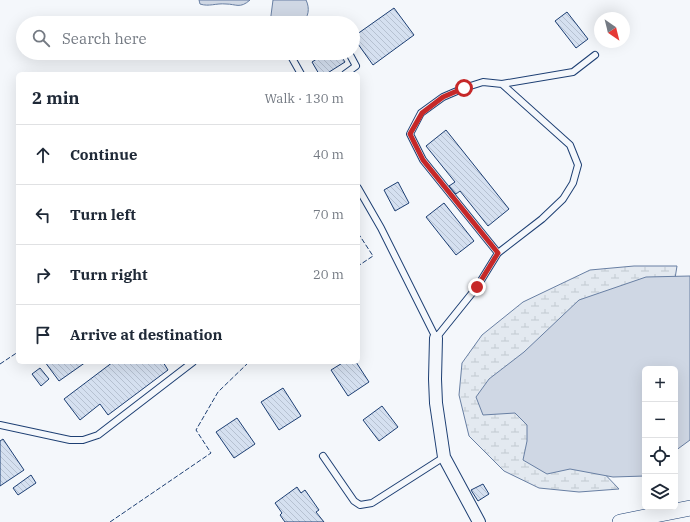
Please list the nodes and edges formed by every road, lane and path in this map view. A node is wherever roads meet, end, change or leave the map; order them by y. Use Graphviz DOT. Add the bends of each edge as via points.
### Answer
graph roads {
  1 [pos="595,55"];
  2 [pos="293,60"];
  3 [pos="353,60"];
  4 [pos="300,72"];
  5 [pos="348,72"];
  6 [pos="502,84"];
  7 [pos="360,191"];
  8 [pos="498,253"];
  9 [pos="436,338"];
  10 [pos="190,364"];
  11 [pos="0,425"];
  12 [pos="323,456"];
  13 [pos="444,457"];
  14 [pos="690,508"];
  15 [pos="479,522"];
  16 [pos="620,522"];
  1 -- 6 [label="lane" via="573,72"];
  2 -- 4 [label="lane"];
  3 -- 5 [label="lane" via="356,66"];
  6 -- 8 [label="lane" via="570,145 578,165 573,183 563,200"];
  6 -- 8 [label="lane" via="483,82 443,97 422,113 410,134 423,160"];
  7 -- 9 [label="lane"];
  8 -- 9 [label="lane" via="477,287"];
  9 -- 13 [label="street" via="436,404"];
  10 -- 11 [label="lane" via="98,435 83,440 70,440"];
  12 -- 13 [label="lane" via="354,501 360,505 372,503"];
  13 -- 15 [label="street"];
  14 -- 16 [label="street"];
}
